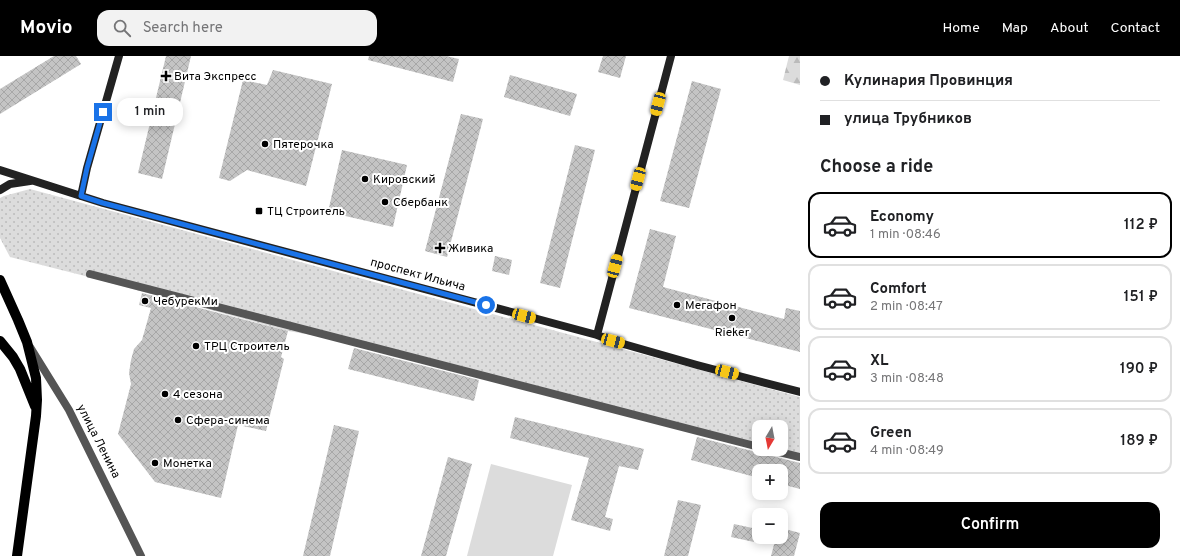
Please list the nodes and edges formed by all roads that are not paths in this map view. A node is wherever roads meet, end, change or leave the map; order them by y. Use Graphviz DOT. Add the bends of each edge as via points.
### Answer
graph roads {
  1 [pos="119,56"];
  2 [pos="671,56"];
  3 [pos="0,170"];
  4 [pos="30,180"];
  5 [pos="0,190"];
  6 [pos="81,196"];
  7 [pos="90,274"];
  8 [pos="1,284"];
  9 [pos="597,335"];
  10 [pos="0,341"];
  11 [pos="27,342"];
  12 [pos="800,392"];
  13 [pos="36,410"];
  14 [pos="752,445"];
  15 [pos="788,455"];
  16 [pos="800,458"];
  17 [pos="17,556"];
  18 [pos="142,556"];
  1 -- 6 [label="main road"];
  2 -- 9 [label="main road"];
  3 -- 4 [label="main road, проспект Ильича"];
  4 -- 5 [label="main road, проспект Ильича" via="10,184"];
  4 -- 6 [label="main road, проспект Ильича"];
  6 -- 9 [label="main road, проспект Ильича"];
  7 -- 14 [label="street"];
  8 -- 11 [label="main road, улица Ленина"];
  9 -- 12 [label="main road, проспект Ильича"];
  10 -- 13 [label="main road, улица Ленина" via="14,357"];
  11 -- 13 [label="main road, улица Ленина" via="36,378"];
  11 -- 18 [label="street, улица Ленина" via="69,410"];
  13 -- 17 [label="main road, улица Ленина"];
  15 -- 16 [label="street"];
}
